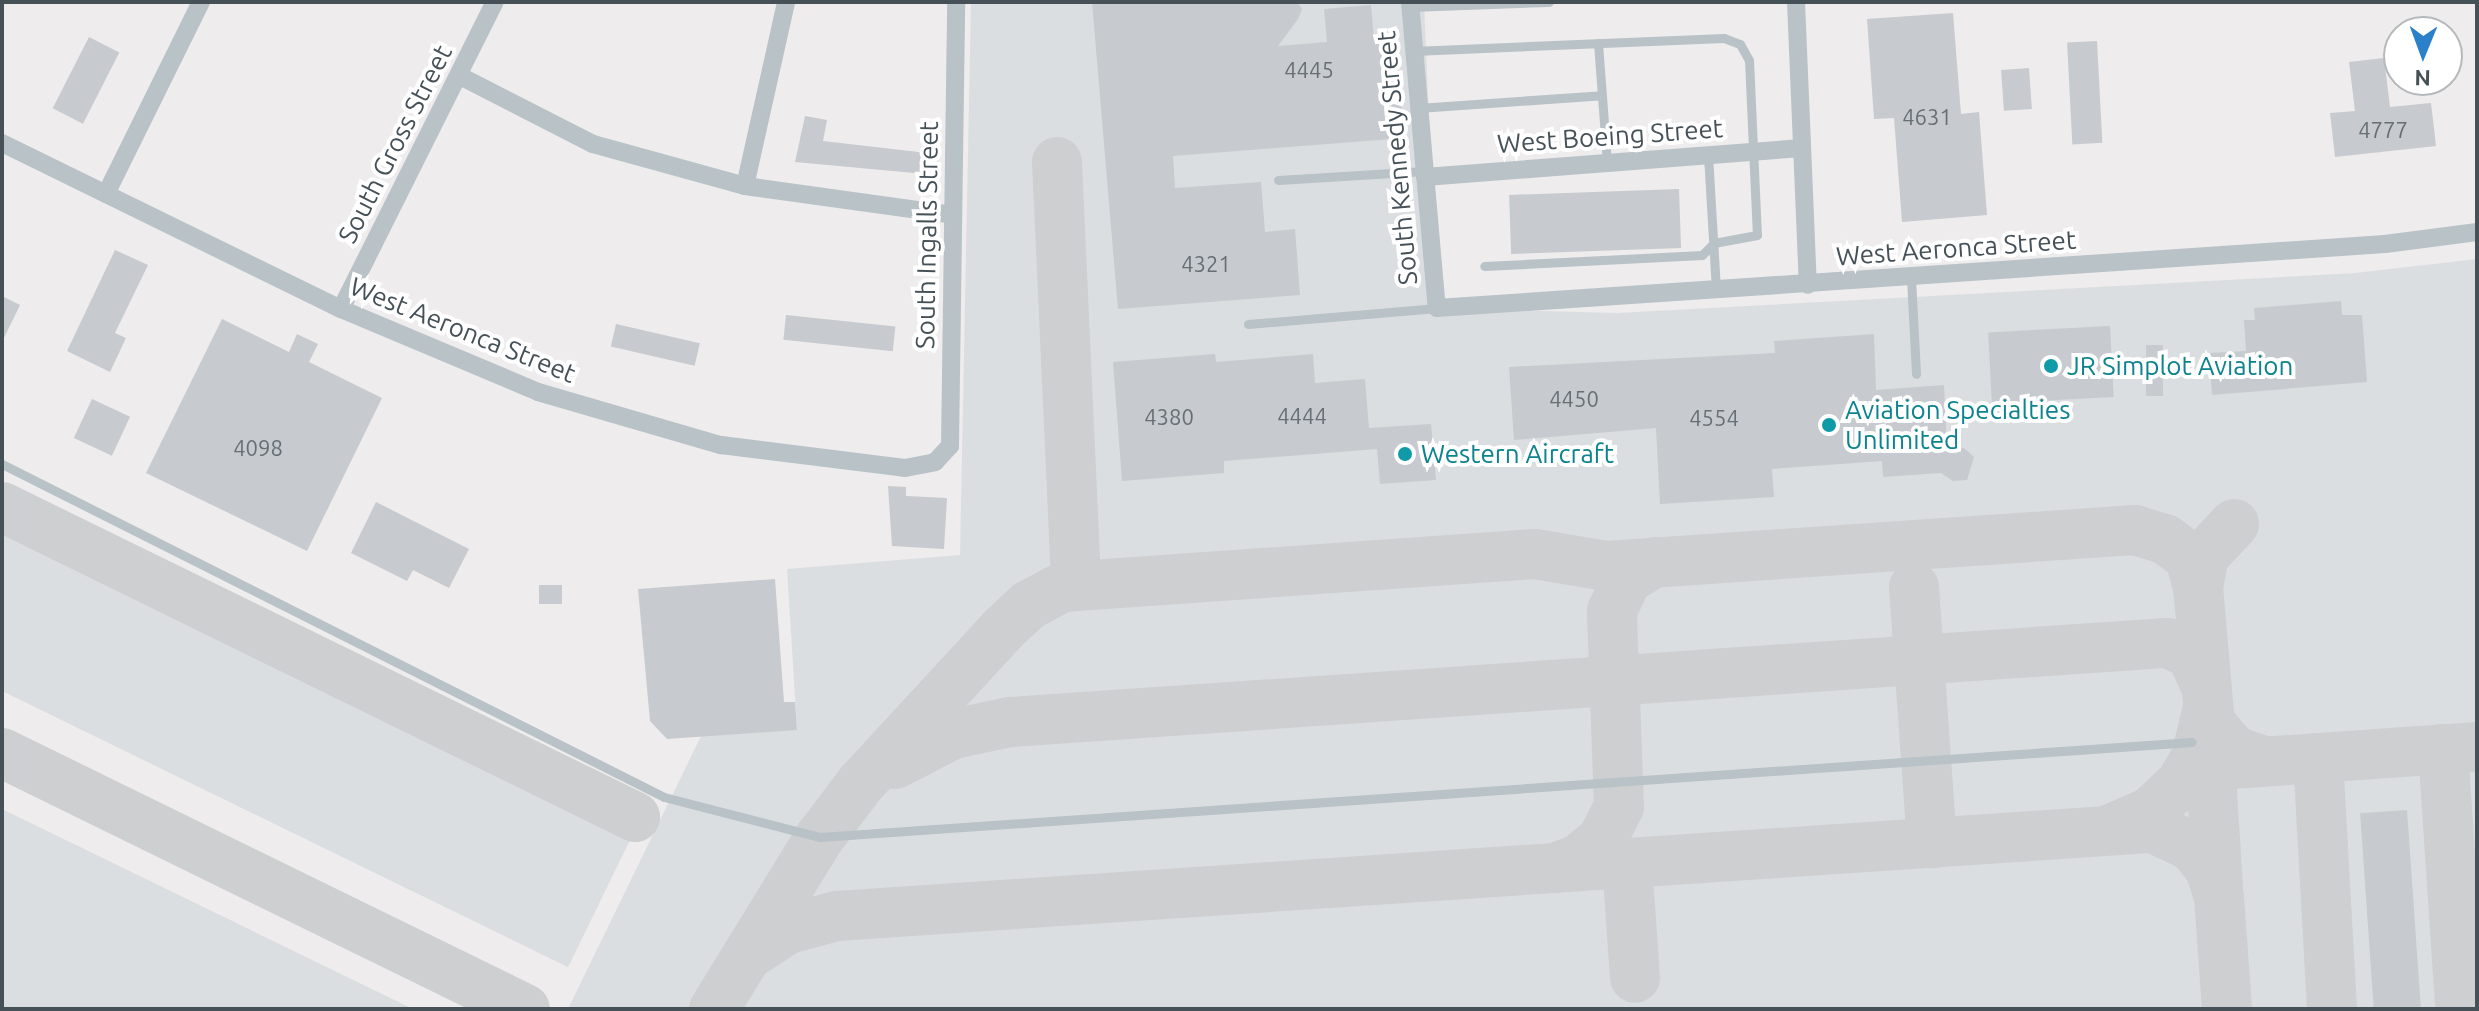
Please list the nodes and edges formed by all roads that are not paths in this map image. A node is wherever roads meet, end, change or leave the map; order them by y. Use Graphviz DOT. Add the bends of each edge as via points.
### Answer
graph roads {
  1 [pos="201,2"];
  2 [pos="495,2"];
  3 [pos="786,2"];
  4 [pos="956,2"];
  5 [pos="1549,2"];
  6 [pos="1796,2"];
  7 [pos="1410,4"];
  8 [pos="1598,43"];
  9 [pos="1413,51"];
  10 [pos="460,76"];
  11 [pos="1602,95"];
  12 [pos="1418,108"];
  13 [pos="2,143"];
  14 [pos="1799,148"];
  15 [pos="1754,151"];
  16 [pos="1708,155"];
  17 [pos="1607,163"];
  18 [pos="1425,174"];
  19 [pos="1278,180"];
  20 [pos="745,186"];
  21 [pos="106,194"];
  22 [pos="953,215"];
  23 [pos="2477,232"];
  24 [pos="1714,243"];
  25 [pos="1484,266"];
  26 [pos="1911,278"];
  27 [pos="1808,285"];
  28 [pos="1716,291"];
  29 [pos="1437,308"];
  30 [pos="341,309"];
  31 [pos="1248,324"];
  32 [pos="1916,374"];
  33 [pos="935,462"];
  34 [pos="2,464"];
  35 [pos="2192,742"];
  1 -- 21 [label="street"];
  2 -- 10 [label="street, South Gross Street"];
  3 -- 20 [label="street"];
  4 -- 22 [label="street, South Ingalls Street"];
  5 -- 7 [label="lane"];
  6 -- 14 [label="street"];
  7 -- 9 [label="street, South Kennedy Street"];
  8 -- 9 [label="lane"];
  8 -- 11 [label="lane"];
  8 -- 15 [label="lane" via="1724,38 1740,44 1749,60"];
  9 -- 12 [label="street, South Kennedy Street"];
  10 -- 20 [label="street" via="593,144"];
  10 -- 30 [label="street, South Gross Street"];
  11 -- 12 [label="lane"];
  11 -- 17 [label="lane"];
  12 -- 18 [label="street, South Kennedy Street"];
  13 -- 21 [label="street, West Aeronca Street"];
  14 -- 15 [label="street, West Boeing Street"];
  14 -- 27 [label="street"];
  15 -- 16 [label="street, West Boeing Street"];
  15 -- 24 [label="lane" via="1757,235"];
  16 -- 17 [label="street, West Boeing Street"];
  16 -- 24 [label="lane"];
  17 -- 18 [label="street, West Boeing Street"];
  18 -- 19 [label="lane"];
  18 -- 29 [label="street, South Kennedy Street"];
  20 -- 22 [label="street"];
  21 -- 30 [label="street, West Aeronca Street"];
  22 -- 33 [label="street, South Ingalls Street" via="950,446"];
  23 -- 26 [label="street, West Aeronca Street" via="2385,244"];
  24 -- 25 [label="lane" via="1702,255"];
  24 -- 28 [label="lane"];
  26 -- 27 [label="street, West Aeronca Street"];
  26 -- 32 [label="lane"];
  27 -- 28 [label="street, West Aeronca Street"];
  28 -- 29 [label="street, West Aeronca Street"];
  29 -- 31 [label="lane"];
  30 -- 33 [label="street, West Aeronca Street" via="538,392 721,445 905,468"];
  34 -- 35 [label="lane" via="664,797 820,837"];
}
